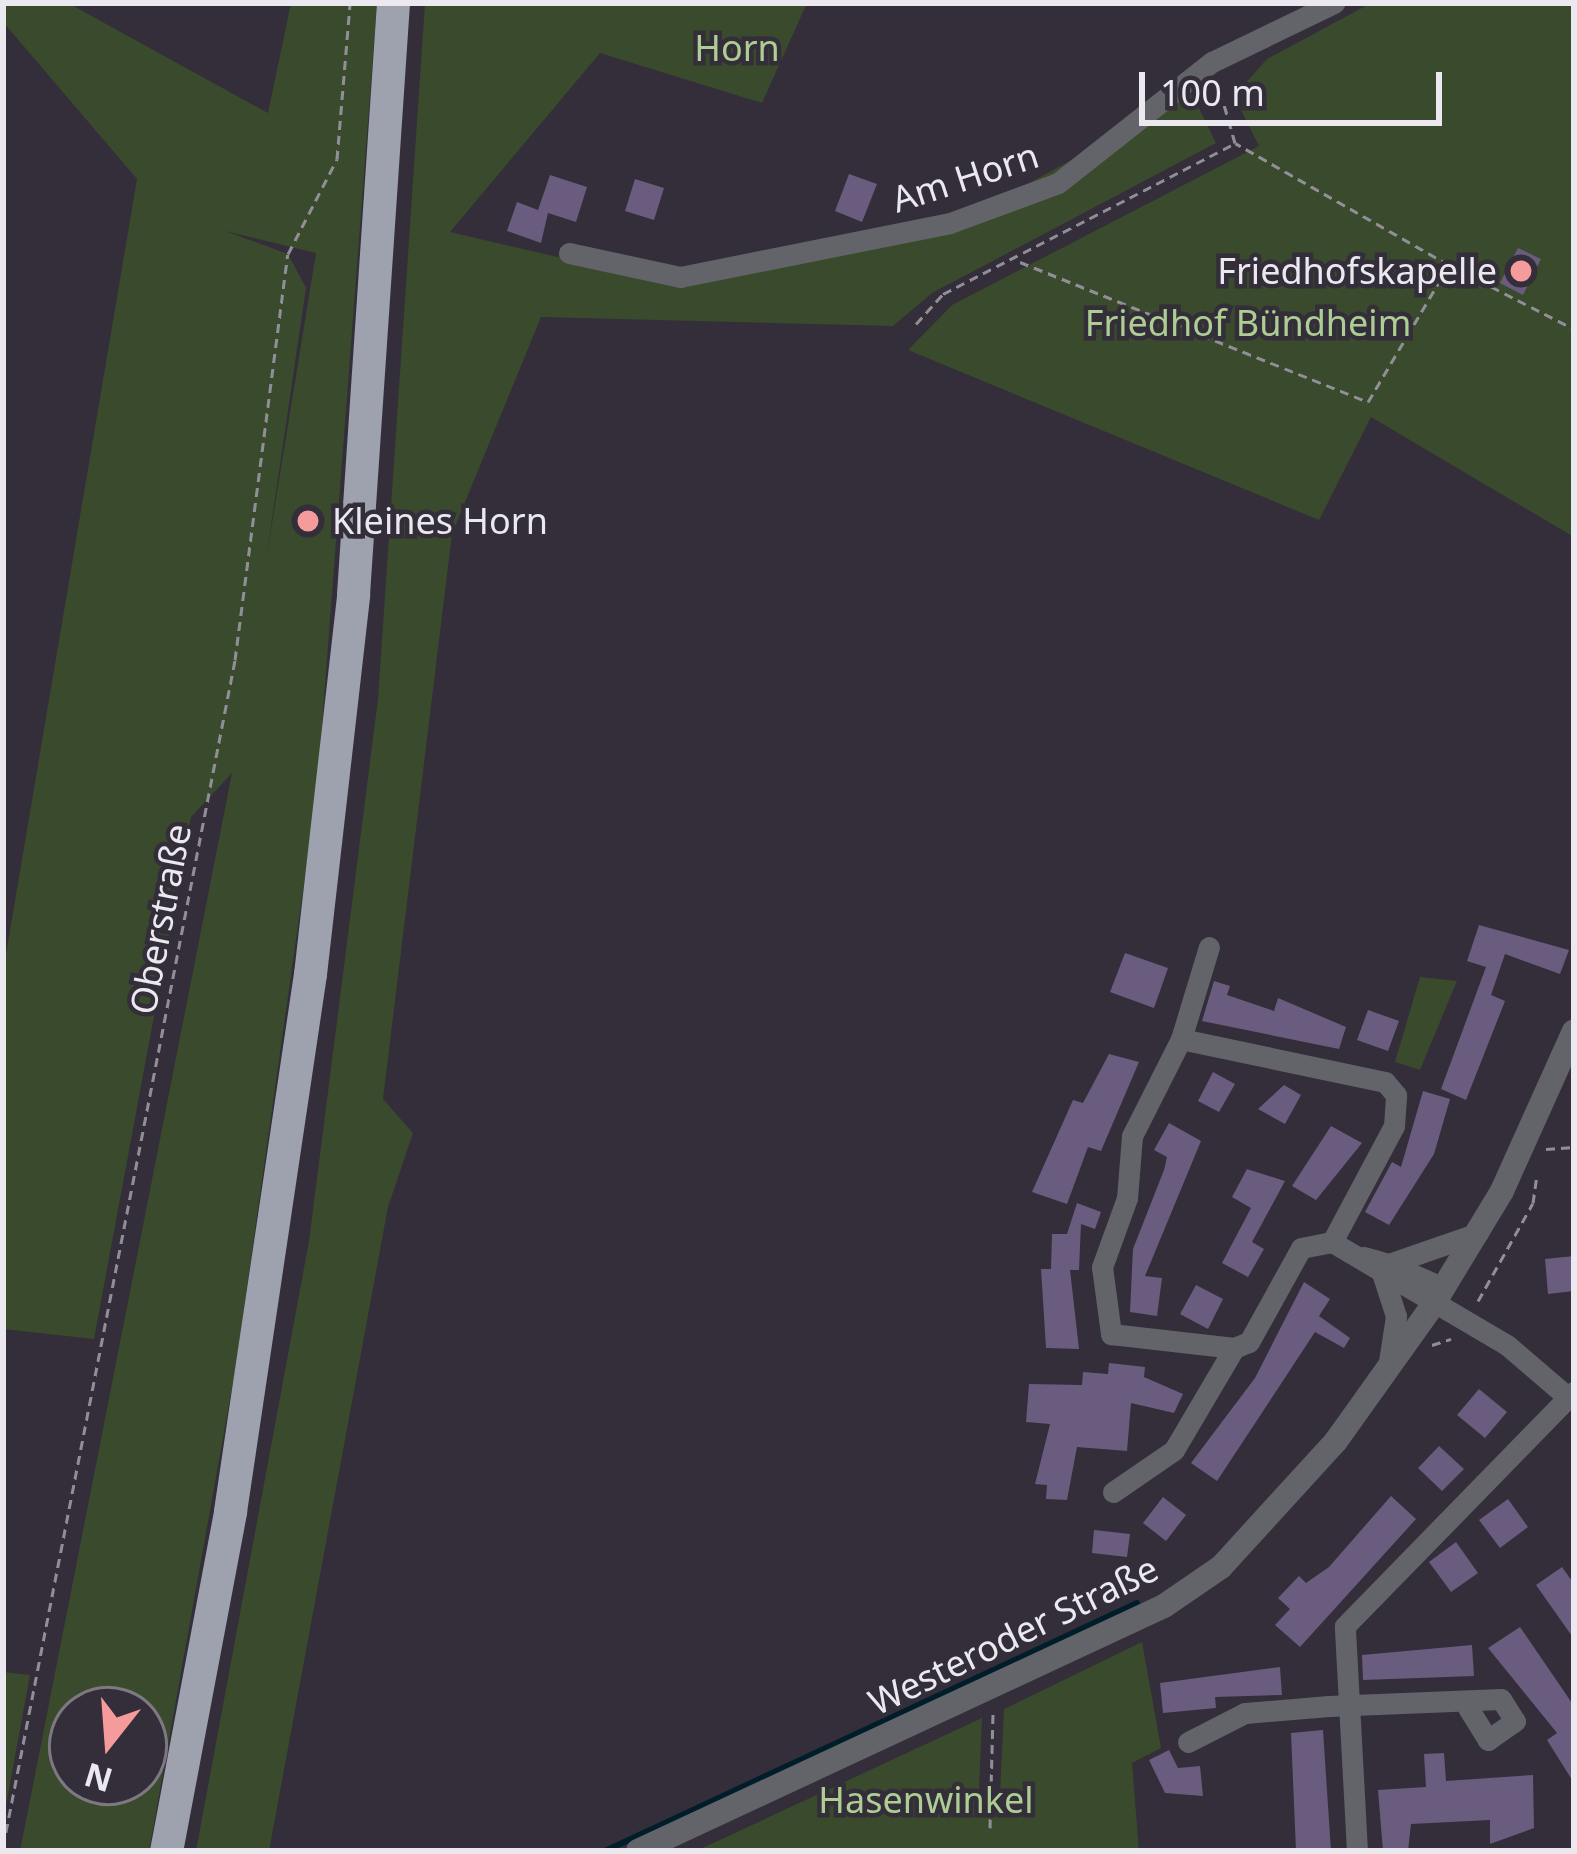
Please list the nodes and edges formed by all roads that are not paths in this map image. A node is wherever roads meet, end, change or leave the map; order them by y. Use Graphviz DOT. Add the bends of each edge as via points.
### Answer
graph roads {
  1 [pos="393,3"];
  2 [pos="412,3"];
  3 [pos="1334,3"];
  4 [pos="394,169"];
  5 [pos="569,253"];
  6 [pos="386,295"];
  7 [pos="1208,947"];
  8 [pos="1574,1031"];
  9 [pos="1180,1039"];
  10 [pos="1478,1233"];
  11 [pos="1332,1242"];
  12 [pos="1386,1270"];
  13 [pos="1439,1297"];
  14 [pos="1234,1348"];
  15 [pos="1387,1372"];
  16 [pos="1569,1392"];
  17 [pos="1113,1492"];
  18 [pos="1468,1708"];
  19 [pos="1348,1711"];
  20 [pos="1188,1742"];
  21 [pos="166,1851"];
  22 [pos="188,1851"];
  23 [pos="638,1851"];
  24 [pos="1358,1851"];
  1 -- 4 [label="highway"];
  2 -- 4 [label="highway"];
  3 -- 5 [label="street, Am Horn" via="1212,62 1058,183 950,224 680,278"];
  4 -- 6 [label="highway"];
  6 -- 21 [label="highway" via="310,974 230,1511"];
  6 -- 22 [label="highway" via="324,1029"];
  7 -- 9 [label="street"];
  8 -- 10 [label="street, Westeroder Straße"];
  9 -- 11 [label="street" via="1384,1082 1396,1095 1394,1126"];
  9 -- 14 [label="street" via="1132,1136 1127,1198 1102,1267 1111,1334"];
  10 -- 12 [label="street"];
  10 -- 13 [label="street, Westeroder Straße"];
  11 -- 12 [label="street"];
  11 -- 14 [label="street" via="1301,1248 1249,1342"];
  12 -- 13 [label="street"];
  12 -- 15 [label="street" via="1396,1316"];
  13 -- 15 [label="street, Westeroder Straße"];
  13 -- 16 [label="street"];
  14 -- 17 [label="street" via="1174,1450"];
  15 -- 23 [label="street, Westeroder Straße" via="1269,1520 1189,1590"];
  16 -- 19 [label="street" via="1351,1618 1342,1638"];
  18 -- 19 [label="street"];
  19 -- 20 [label="street" via="1245,1713"];
  19 -- 24 [label="street"];
}
